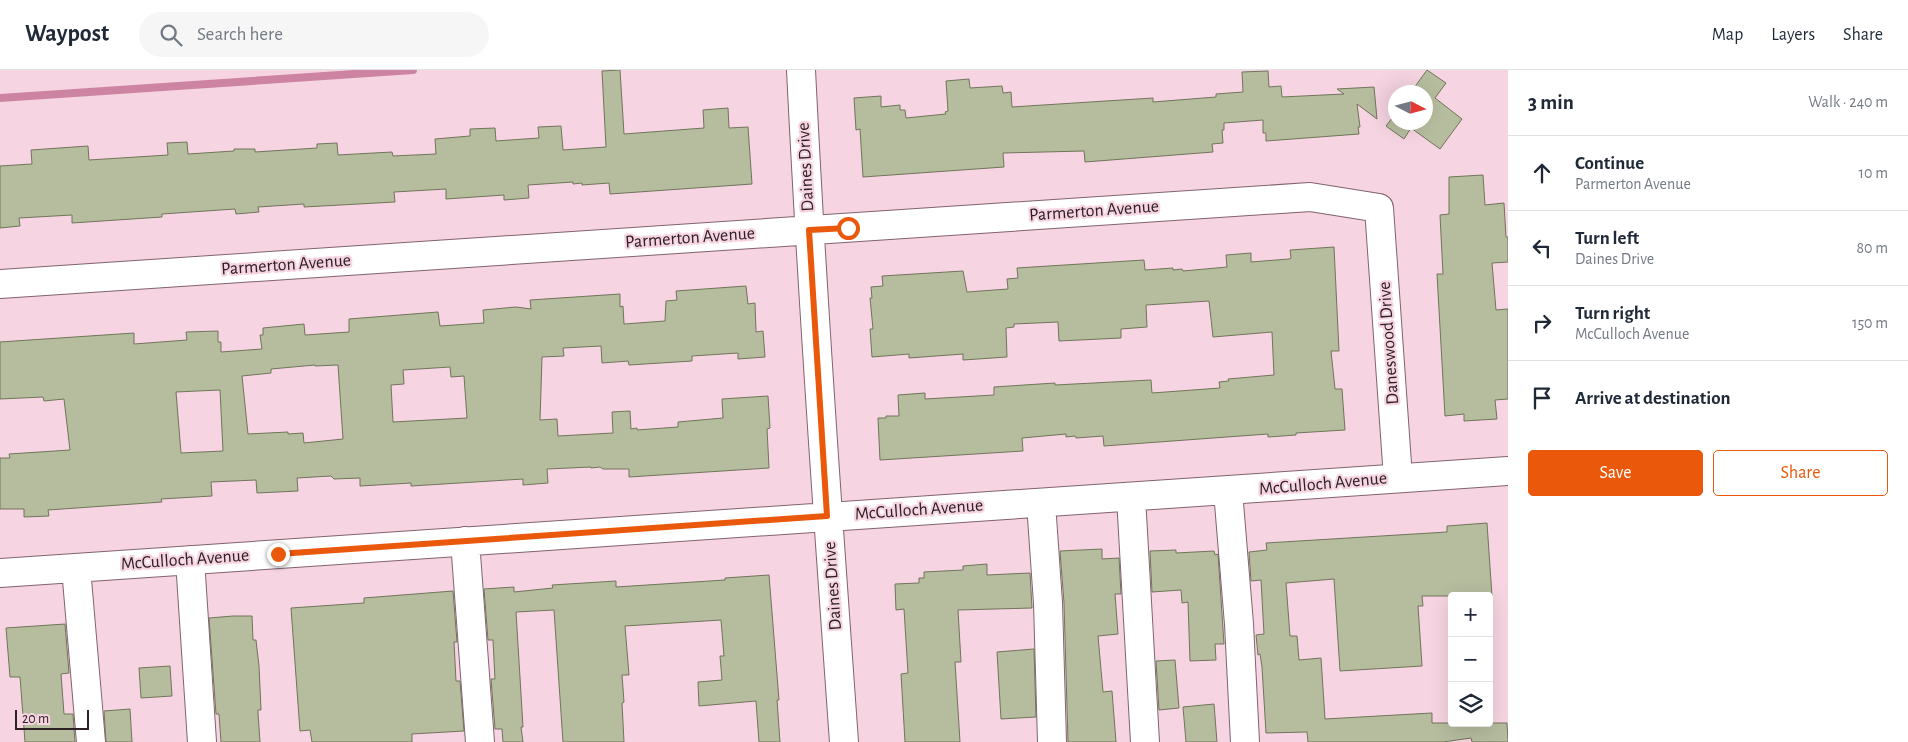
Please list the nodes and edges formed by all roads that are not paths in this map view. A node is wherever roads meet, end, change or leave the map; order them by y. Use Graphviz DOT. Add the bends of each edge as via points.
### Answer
graph roads {
  1 [pos="801,70"];
  2 [pos="1379,208"];
  3 [pos="809,230"];
  4 [pos="0,284"];
  5 [pos="1508,471"];
  6 [pos="1398,478"];
  7 [pos="1228,491"];
  8 [pos="1131,497"];
  9 [pos="1041,503"];
  10 [pos="827,516"];
  11 [pos="465,541"];
  12 [pos="190,560"];
  13 [pos="76,568"];
  14 [pos="0,573"];
  15 [pos="91,742"];
  16 [pos="202,742"];
  17 [pos="480,742"];
  18 [pos="844,742"];
  19 [pos="1052,742"];
  20 [pos="1145,742"];
  21 [pos="1245,742"];
  1 -- 3 [label="street, Daines Drive"];
  2 -- 3 [label="street, Parmerton Avenue" via="1310,197"];
  2 -- 6 [label="street, Daneswood Drive"];
  3 -- 4 [label="street, Parmerton Avenue"];
  3 -- 10 [label="street, Daines Drive"];
  5 -- 6 [label="street, McCulloch Avenue"];
  6 -- 7 [label="street, McCulloch Avenue"];
  7 -- 8 [label="street, McCulloch Avenue"];
  7 -- 21 [label="street"];
  8 -- 9 [label="street, McCulloch Avenue"];
  8 -- 20 [label="street"];
  9 -- 10 [label="street, McCulloch Avenue"];
  9 -- 19 [label="street"];
  10 -- 11 [label="street, McCulloch Avenue"];
  10 -- 18 [label="street, Daines Drive"];
  11 -- 12 [label="street, McCulloch Avenue"];
  11 -- 17 [label="street"];
  12 -- 13 [label="street, McCulloch Avenue"];
  12 -- 16 [label="street"];
  13 -- 14 [label="street, McCulloch Avenue"];
  13 -- 15 [label="street"];
}
